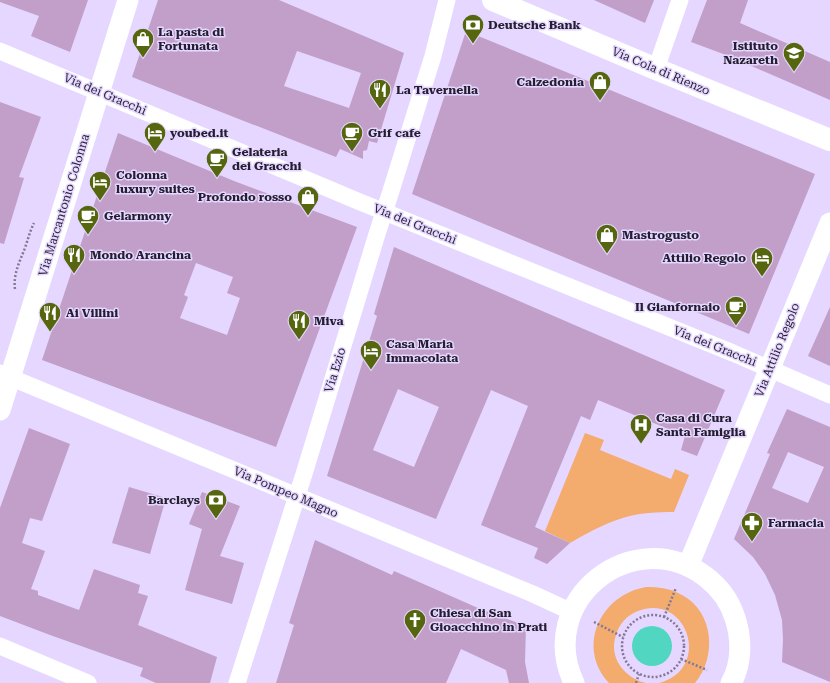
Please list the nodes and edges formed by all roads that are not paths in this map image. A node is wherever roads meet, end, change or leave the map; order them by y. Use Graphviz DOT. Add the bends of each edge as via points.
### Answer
graph roads {
  1 [pos="128,0"];
  2 [pos="447,0"];
  3 [pos="493,0"];
  4 [pos="680,0"];
  5 [pos="0,50"];
  6 [pos="656,69"];
  7 [pos="100,91"];
  8 [pos="830,140"];
  9 [pos="384,212"];
  10 [pos="830,223"];
  11 [pos="769,368"];
  12 [pos="5,375"];
  13 [pos="830,395"];
  14 [pos="0,410"];
  15 [pos="296,496"];
  16 [pos="688,566"];
  17 [pos="572,612"];
  18 [pos="0,646"];
  19 [pos="737,681"];
  20 [pos="88,683"];
  21 [pos="237,683"];
  22 [pos="574,683"];
  1 -- 7 [label="street, Via Marcantonio Colonna"];
  2 -- 9 [label="street, Via Ezio" via="433,56"];
  3 -- 6 [label="main road, Via Cola di Rienzo"];
  4 -- 6 [label="street"];
  5 -- 7 [label="street, Via dei Gracchi"];
  6 -- 8 [label="main road, Via Cola di Rienzo"];
  7 -- 9 [label="street, Via dei Gracchi"];
  7 -- 12 [label="street, Via Marcantonio Colonna"];
  9 -- 11 [label="street, Via dei Gracchi"];
  9 -- 15 [label="street, Via Ezio"];
  10 -- 11 [label="street, Via Attilio Regolo"];
  11 -- 13 [label="street, Via dei Gracchi"];
  11 -- 16 [label="street, Via Attilio Regolo"];
  12 -- 14 [label="street, Via Marcantonio Colonna"];
  12 -- 15 [label="street, Via Pompeo Magno"];
  15 -- 17 [label="street, Via Pompeo Magno"];
  15 -- 21 [label="street, Via Ezio"];
  16 -- 17 [label="street" via="657,558 633,560 622,564 591,583"];
  16 -- 19 [label="street" via="717,587 734,614 740,646"];
  17 -- 22 [label="street" via="565,646 568,667"];
  18 -- 20 [label="street"];
}
